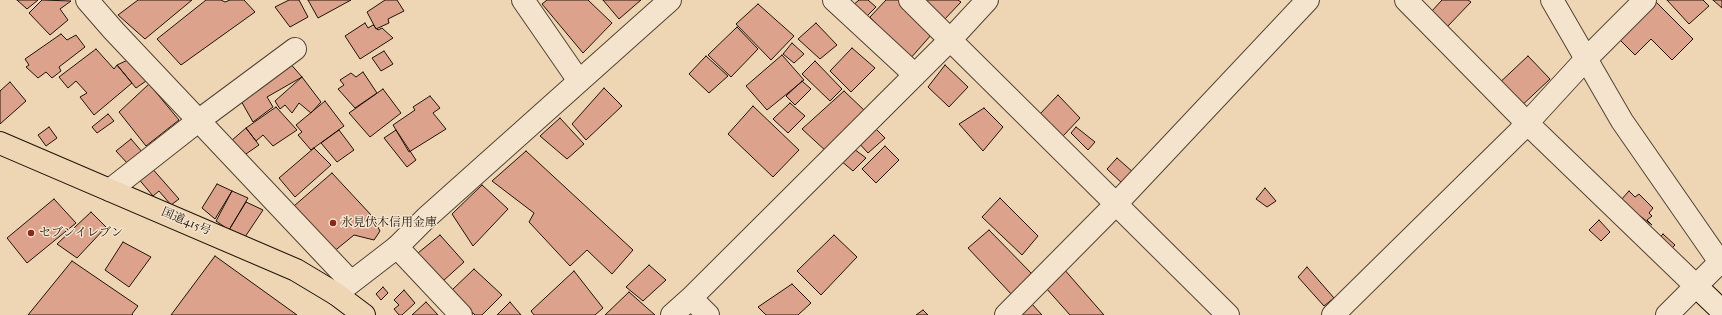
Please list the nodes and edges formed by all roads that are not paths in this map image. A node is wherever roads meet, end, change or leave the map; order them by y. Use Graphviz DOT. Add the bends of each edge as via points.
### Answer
graph roads {
  1 [pos="87,0"];
  2 [pos="524,0"];
  3 [pos="670,0"];
  4 [pos="834,0"];
  5 [pos="910,0"];
  6 [pos="987,0"];
  7 [pos="1308,0"];
  8 [pos="1406,0"];
  9 [pos="1552,0"];
  10 [pos="1645,0"];
  11 [pos="951,39"];
  12 [pos="295,49"];
  13 [pos="1586,59"];
  14 [pos="915,75"];
  15 [pos="580,81"];
  16 [pos="198,120"];
  17 [pos="1527,123"];
  18 [pos="0,143"];
  19 [pos="110,190"];
  20 [pos="1116,204"];
  21 [pos="397,247"];
  22 [pos="1721,262"];
  23 [pos="1696,286"];
  24 [pos="343,288"];
  25 [pos="691,298"];
  26 [pos="1722,311"];
  27 [pos="364,315"];
  28 [pos="461,315"];
  29 [pos="672,315"];
  30 [pos="708,315"];
  31 [pos="1006,315"];
  32 [pos="1228,315"];
  33 [pos="1333,315"];
  34 [pos="1667,315"];
  1 -- 16 [label="street"];
  2 -- 15 [label="street"];
  3 -- 15 [label="street"];
  4 -- 14 [label="street"];
  5 -- 11 [label="street"];
  6 -- 11 [label="street"];
  7 -- 20 [label="street"];
  8 -- 17 [label="street"];
  9 -- 13 [label="street"];
  10 -- 13 [label="street"];
  11 -- 14 [label="street"];
  11 -- 20 [label="street"];
  12 -- 16 [label="street"];
  13 -- 17 [label="street"];
  13 -- 22 [label="street" via="1622,121"];
  14 -- 25 [label="street"];
  15 -- 21 [label="street"];
  16 -- 19 [label="street"];
  16 -- 24 [label="street"];
  17 -- 23 [label="street"];
  17 -- 33 [label="street"];
  18 -- 19 [label="highway, 国道415号"];
  19 -- 24 [label="highway, 国道415号"];
  20 -- 31 [label="street"];
  20 -- 32 [label="street"];
  21 -- 24 [label="street"];
  21 -- 28 [label="street"];
  22 -- 23 [label="street"];
  23 -- 26 [label="street"];
  23 -- 34 [label="street"];
  24 -- 27 [label="highway, 国道415号"];
  25 -- 29 [label="street"];
  25 -- 30 [label="street"];
}
